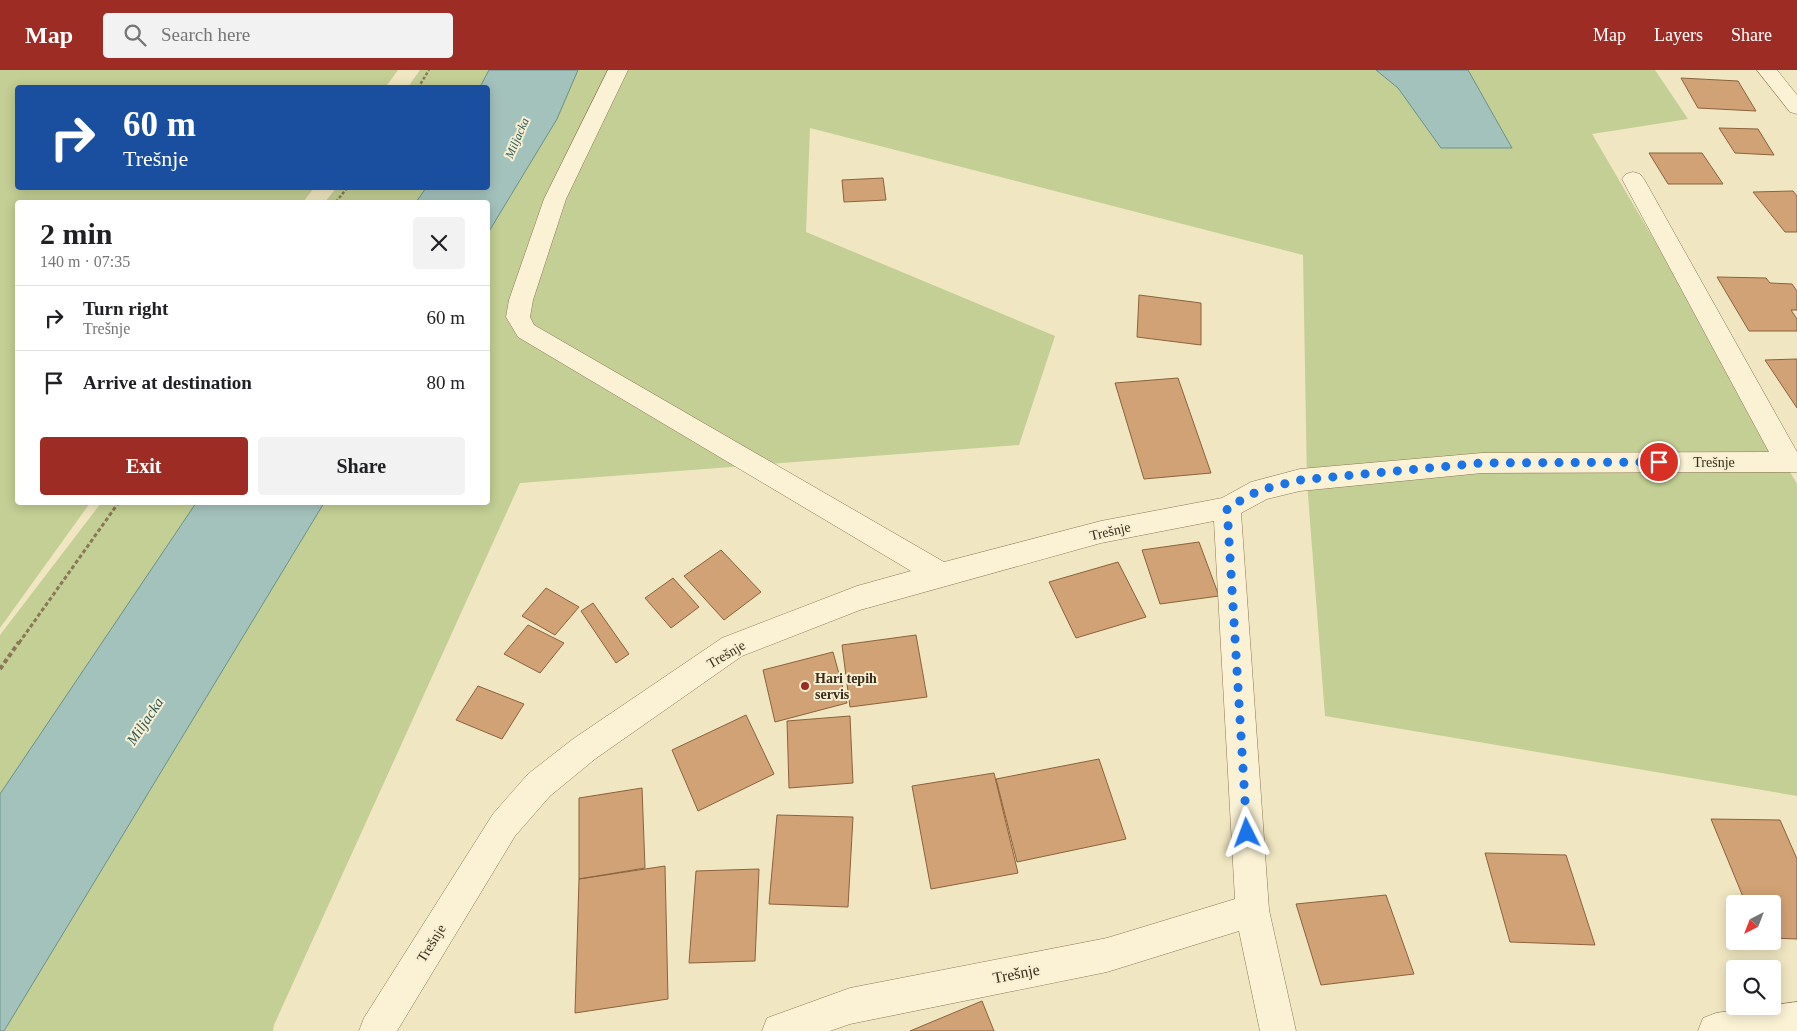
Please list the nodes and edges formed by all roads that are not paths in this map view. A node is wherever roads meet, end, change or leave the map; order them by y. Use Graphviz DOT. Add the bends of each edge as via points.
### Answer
graph roads {
  1 [pos="618,70"];
  2 [pos="1767,70"];
  3 [pos="1797,108"];
  4 [pos="1633,179"];
  5 [pos="1793,462"];
  6 [pos="1227,508"];
  7 [pos="943,576"];
  8 [pos="1252,910"];
  9 [pos="1797,1020"];
  10 [pos="377,1031"];
  11 [pos="780,1031"];
  12 [pos="1278,1031"];
  13 [pos="1716,1031"];
  1 -- 7 [label="street" via="555,199 521,300 518,317 526,331"];
  2 -- 3 [label="street"];
  4 -- 5 [label="street, Trešnje"];
  5 -- 6 [label="street, Trešnje" via="1482,463 1300,480 1260,490"];
  6 -- 7 [label="street, Trešnje" via="1101,532"];
  6 -- 8 [label="street"];
  7 -- 10 [label="street, Trešnje" via="857,598 732,647 584,749 540,786 504,825"];
  8 -- 11 [label="street, Trešnje" via="1107,955 850,1006"];
  8 -- 12 [label="street"];
  9 -- 13 [label="street"];
}
